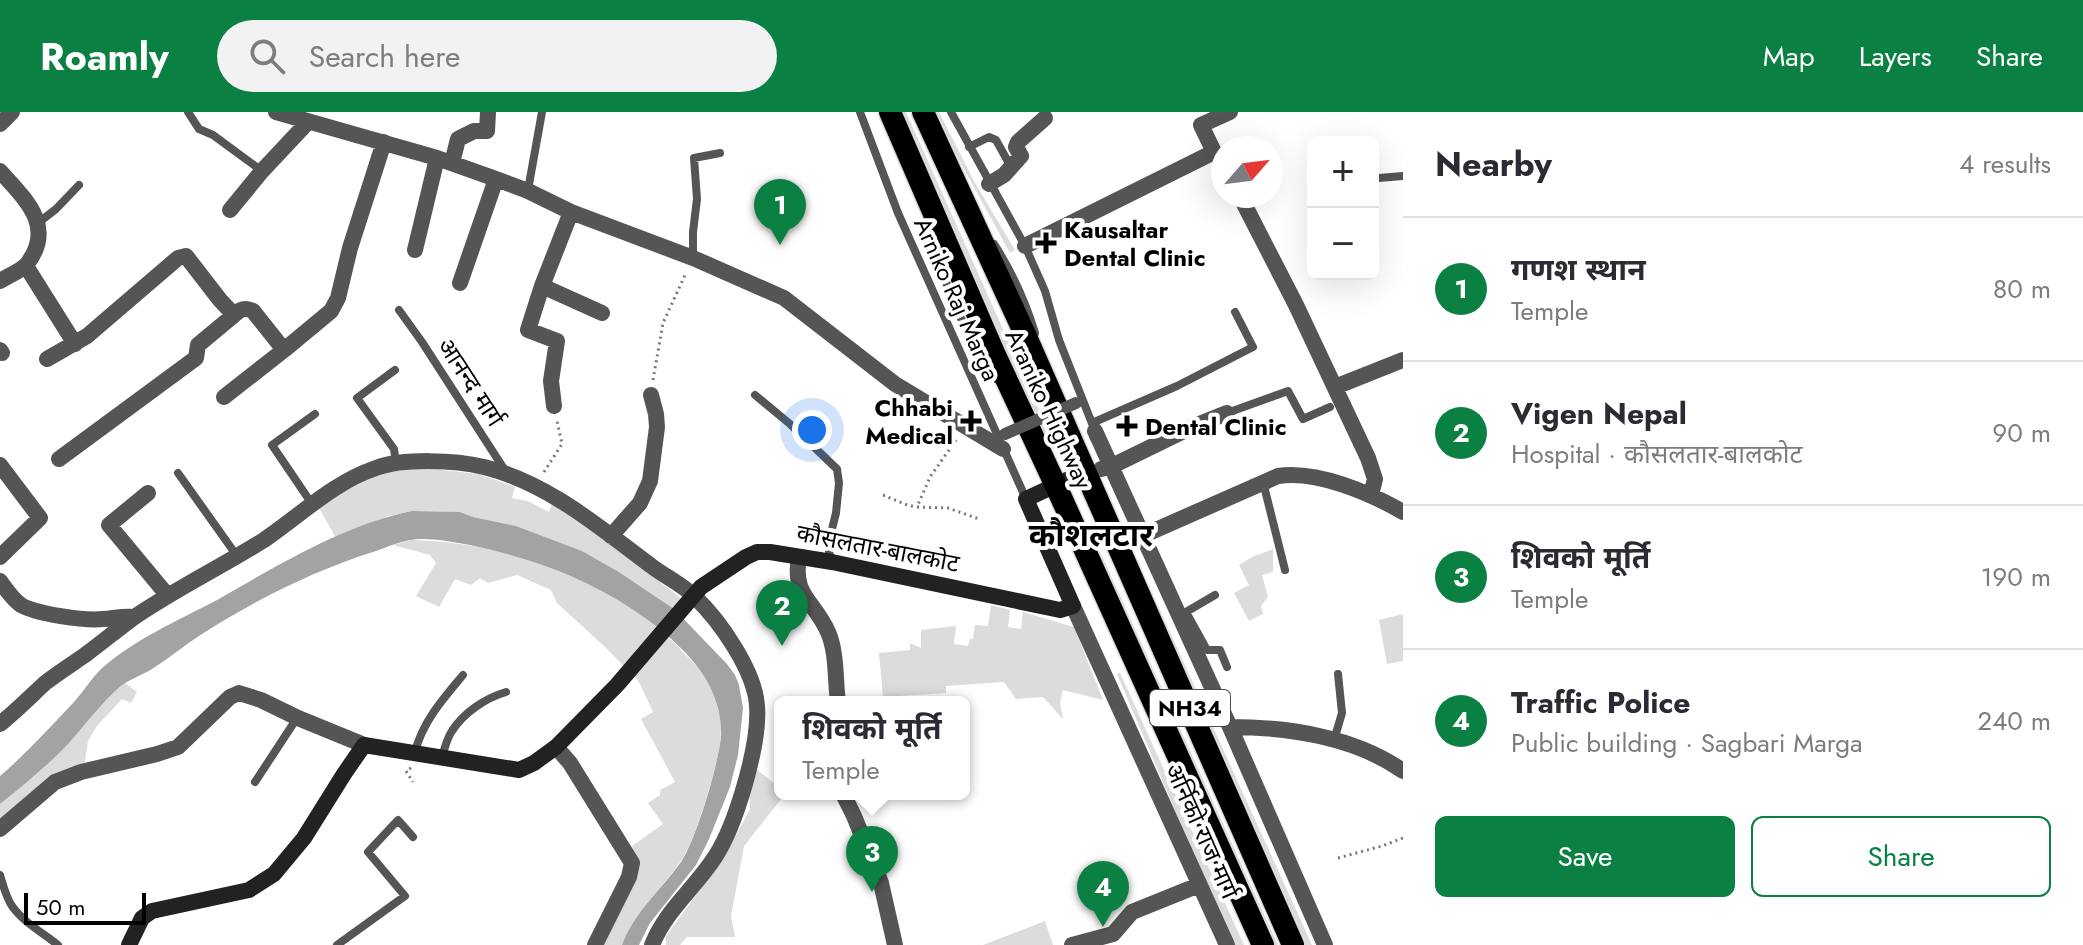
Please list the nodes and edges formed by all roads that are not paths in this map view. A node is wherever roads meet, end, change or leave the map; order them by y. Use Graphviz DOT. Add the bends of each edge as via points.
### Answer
graph roads {
  1 [pos="12,112"];
  2 [pos="188,112"];
  3 [pos="276,112"];
  4 [pos="488,112"];
  5 [pos="542,112"];
  6 [pos="860,112"];
  7 [pos="890,112"];
  8 [pos="923,112"];
  9 [pos="951,112"];
  10 [pos="1230,112"];
  11 [pos="1047,115"];
  12 [pos="308,122"];
  13 [pos="0,124"];
  14 [pos="384,142"];
  15 [pos="969,147"];
  16 [pos="720,153"];
  17 [pos="445,160"];
  18 [pos="1011,168"];
  19 [pos="0,171"];
  20 [pos="262,171"];
  21 [pos="1403,176"];
  22 [pos="1379,178"];
  23 [pos="496,179"];
  24 [pos="989,184"];
  25 [pos="79,185"];
  26 [pos="528,191"];
  27 [pos="1246,208"];
  28 [pos="230,210"];
  29 [pos="571,212"];
  30 [pos="38,223"];
  31 [pos="1025,246"];
  32 [pos="415,250"];
  33 [pos="693,258"];
  34 [pos="26,266"];
  35 [pos="0,281"];
  36 [pos="460,283"];
  37 [pos="542,286"];
  38 [pos="399,310"];
  39 [pos="1235,312"];
  40 [pos="602,313"];
  41 [pos="234,315"];
  42 [pos="75,344"];
  43 [pos="284,350"];
  44 [pos="47,359"];
  45 [pos="1403,360"];
  46 [pos="395,370"];
  47 [pos="1335,387"];
  48 [pos="651,395"];
  49 [pos="755,395"];
  50 [pos="224,397"];
  51 [pos="1065,402"];
  52 [pos="554,406"];
  53 [pos="1330,407"];
  54 [pos="1227,413"];
  55 [pos="315,414"];
  56 [pos="1094,427"];
  57 [pos="1004,441"];
  58 [pos="59,459"];
  59 [pos="396,463"];
  60 [pos="0,465"];
  61 [pos="1110,467"];
  62 [pos="1084,472"];
  63 [pos="178,473"];
  64 [pos="508,476"];
  65 [pos="1263,482"];
  66 [pos="1056,486"];
  67 [pos="148,493"];
  68 [pos="1371,495"];
  69 [pos="1026,499"];
  70 [pos="312,504"];
  71 [pos="1403,512"];
  72 [pos="611,536"];
  73 [pos="1142,536"];
  74 [pos="237,556"];
  75 [pos="0,557"];
  76 [pos="799,557"];
  77 [pos="832,562"];
  78 [pos="1285,570"];
  79 [pos="0,581"];
  80 [pos="1215,595"];
  81 [pos="168,596"];
  82 [pos="692,600"];
  83 [pos="1073,606"];
  84 [pos="1182,614"];
  85 [pos="135,617"];
  86 [pos="1227,667"];
  87 [pos="1338,674"];
  88 [pos="463,675"];
  89 [pos="506,692"];
  90 [pos="837,696"];
  91 [pos="298,718"];
  92 [pos="0,724"];
  93 [pos="1230,727"];
  94 [pos="1334,741"];
  95 [pos="364,745"];
  96 [pos="556,747"];
  97 [pos="442,756"];
  98 [pos="416,758"];
  99 [pos="1403,771"];
  100 [pos="255,782"];
  101 [pos="846,800"];
  102 [pos="0,829"];
  103 [pos="413,837"];
  104 [pos="0,875"];
  105 [pos="1199,885"];
  106 [pos="1115,940"];
  107 [pos="58,945"];
  108 [pos="129,945"];
  109 [pos="337,945"];
  110 [pos="595,945"];
  111 [pos="652,945"];
  112 [pos="895,945"];
  113 [pos="1072,945"];
  114 [pos="1227,945"];
  115 [pos="1263,945"];
  116 [pos="1293,945"];
  117 [pos="1325,945"];
  1 -- 13 [label="street"];
  2 -- 20 [label="lane" via="199,129"];
  3 -- 12 [label="street"];
  4 -- 17 [label="street" via="487,131 458,139"];
  5 -- 26 [label="lane"];
  6 -- 57 [label="lane, Arniko Raj Marga" via="898,213"];
  7 -- 66 [label="highway, Araniko Highway / NH34"];
  8 -- 51 [label="highway, Araniko Highway / NH34"];
  9 -- 15 [label="lane"];
  10 -- 31 [label="street" via="1201,125 1214,152"];
  11 -- 18 [label="street" via="1018,142 1021,156"];
  12 -- 14 [label="street"];
  12 -- 20 [label="street"];
  14 -- 17 [label="street"];
  14 -- 43 [label="street" via="338,298 331,311"];
  15 -- 18 [label="lane" via="989,137 996,140"];
  15 -- 24 [label="lane"];
  16 -- 33 [label="lane" via="694,158"];
  17 -- 23 [label="street"];
  17 -- 32 [label="street"];
  18 -- 24 [label="street"];
  19 -- 30 [label="street"];
  20 -- 28 [label="street"];
  21 -- 22 [label="lane"];
  23 -- 26 [label="street"];
  23 -- 36 [label="street"];
  24 -- 31 [label="lane"];
  25 -- 30 [label="lane"];
  26 -- 29 [label="street"];
  27 -- 47 [label="street"];
  29 -- 33 [label="street"];
  29 -- 37 [label="street"];
  30 -- 34 [label="street" via="36,246"];
  31 -- 56 [label="lane"];
  33 -- 57 [label="street" via="784,298 895,384 965,427"];
  34 -- 35 [label="street"];
  34 -- 42 [label="street"];
  37 -- 40 [label="street"];
  37 -- 52 [label="street" via="528,330 557,341 551,381"];
  38 -- 64 [label="lane, आनन्द मार्ग"];
  39 -- 56 [label="lane" via="1253,347"];
  41 -- 42 [label="street" via="186,256"];
  41 -- 43 [label="street" via="253,311"];
  41 -- 58 [label="street" via="198,345 196,358"];
  42 -- 44 [label="street"];
  43 -- 50 [label="street"];
  45 -- 47 [label="street"];
  46 -- 59 [label="lane" via="357,398 394,449"];
  47 -- 68 [label="street" via="1373,471"];
  48 -- 72 [label="street" via="657,427 650,481 640,503"];
  49 -- 77 [label="lane" via="837,469"];
  51 -- 57 [label="street, bridge"];
  51 -- 62 [label="highway, Araniko Highway / NH34"];
  53 -- 54 [label="lane" via="1303,419 1288,391"];
  54 -- 61 [label="street"];
  55 -- 70 [label="lane" via="272,445"];
  56 -- 61 [label="street"];
  57 -- 69 [label="lane, Arniko Raj Marga"];
  59 -- 64 [label="street" via="441,462"];
  59 -- 70 [label="street" via="355,477"];
  60 -- 75 [label="street" via="40,518"];
  61 -- 62 [label="street"];
  61 -- 73 [label="street"];
  62 -- 66 [label="main road"];
  62 -- 116 [label="highway, Araniko Highway / NH34"];
  63 -- 74 [label="lane"];
  64 -- 72 [label="street" via="535,486"];
  65 -- 68 [label="street" via="1302,475"];
  65 -- 73 [label="street"];
  65 -- 78 [label="lane"];
  66 -- 69 [label="main road"];
  66 -- 115 [label="highway, Araniko Highway / NH34"];
  67 -- 81 [label="street" via="109,525"];
  68 -- 71 [label="street"];
  69 -- 83 [label="main road"];
  70 -- 74 [label="street"];
  72 -- 82 [label="street"];
  73 -- 84 [label="street"];
  74 -- 81 [label="street"];
  76 -- 77 [label="main road, कौसलतार-बालकोट"];
  76 -- 82 [label="main road, कौसलतार-बालकोट" via="757,552 710,580"];
  76 -- 90 [label="street" via="796,578 828,633"];
  77 -- 83 [label="main road, कौसलतार-बालकोट" via="1060,610"];
  79 -- 85 [label="street" via="18,603 31,609 101,620"];
  80 -- 84 [label="lane"];
  81 -- 85 [label="street"];
  82 -- 96 [label="main road, कौसलतार-बालकोट"];
  82 -- 111 [label="street" via="744,661 758,704 755,745 717,855 669,912"];
  83 -- 105 [label="street, अर्निको राज मार्ग"];
  84 -- 86 [label="lane" via="1207,650 1220,650"];
  84 -- 93 [label="street"];
  85 -- 92 [label="street"];
  87 -- 94 [label="lane" via="1342,713"];
  88 -- 98 [label="lane" via="424,727"];
  89 -- 97 [label="lane" via="467,714 451,731"];
  91 -- 95 [label="street"];
  91 -- 100 [label="lane"];
  91 -- 102 [label="street" via="239,693 178,747 55,782"];
  93 -- 94 [label="street" via="1292,730"];
  93 -- 117 [label="street"];
  94 -- 99 [label="street" via="1368,751"];
  95 -- 98 [label="main road, कौसलतार-बालकोट"];
  95 -- 108 [label="main road" via="304,838 274,874 249,890 152,911 142,918"];
  96 -- 97 [label="main road, कौसलतार-बालकोट" via="519,770"];
  96 -- 110 [label="street" via="632,863"];
  97 -- 98 [label="main road, कौसलतार-बालकोट"];
  101 -- 112 [label="street" via="881,883"];
  103 -- 109 [label="lane" via="398,820 368,852 405,896"];
  104 -- 107 [label="lane" via="19,915"];
  105 -- 106 [label="street" via="1132,912"];
  105 -- 114 [label="street, अर्निको राज मार्ग"];
  106 -- 113 [label="street"];
}
